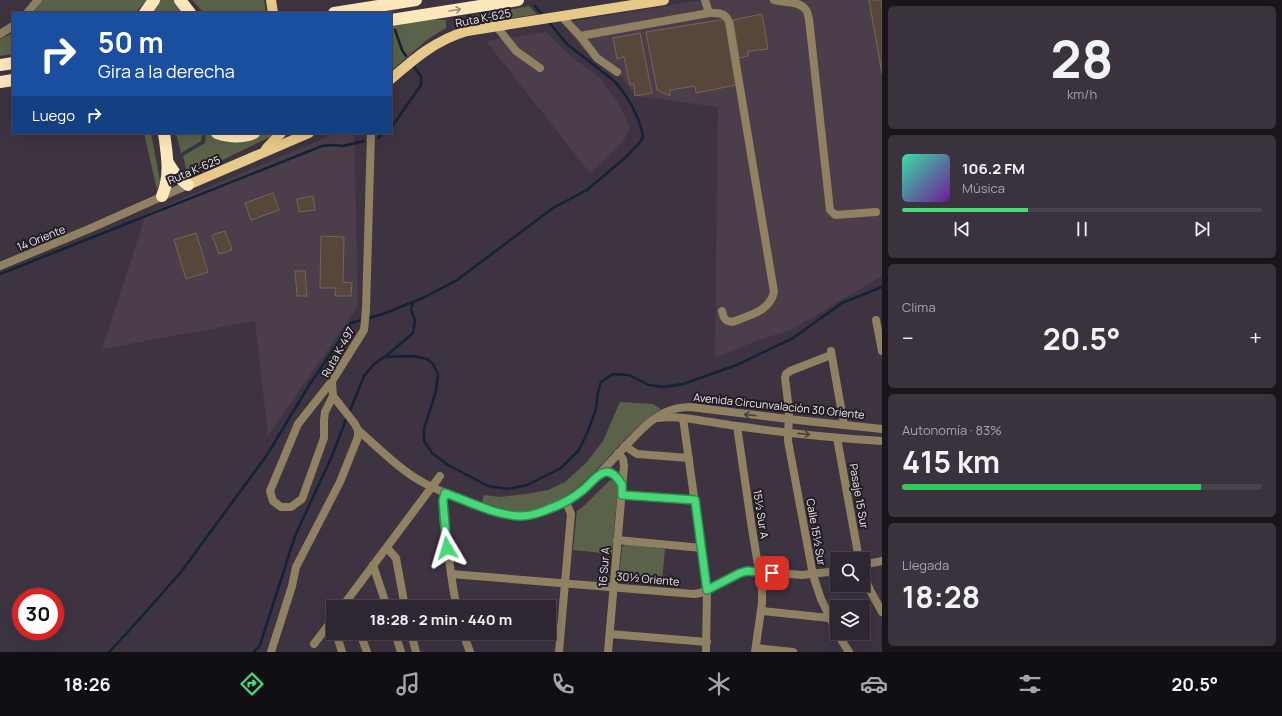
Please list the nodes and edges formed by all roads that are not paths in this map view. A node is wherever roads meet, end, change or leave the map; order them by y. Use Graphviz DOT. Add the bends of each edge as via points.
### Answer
graph roads {
  1 [pos="38,0"];
  2 [pos="154,0"];
  3 [pos="180,0"];
  4 [pos="416,0"];
  5 [pos="518,0"];
  6 [pos="664,0"];
  7 [pos="705,0"];
  8 [pos="774,0"];
  9 [pos="29,12"];
  10 [pos="146,12"];
  11 [pos="189,12"];
  12 [pos="340,12"];
  13 [pos="709,13"];
  14 [pos="557,17"];
  15 [pos="392,20"];
  16 [pos="12,27"];
  17 [pos="497,27"];
  18 [pos="0,34"];
  19 [pos="580,36"];
  20 [pos="12,63"];
  21 [pos="0,65"];
  22 [pos="540,68"];
  23 [pos="617,72"];
  24 [pos="392,78"];
  25 [pos="12,80"];
  26 [pos="0,82"];
  27 [pos="164,134"];
  28 [pos="220,134"];
  29 [pos="250,134"];
  30 [pos="280,134"];
  31 [pos="304,134"];
  32 [pos="371,134"];
  33 [pos="291,137"];
  34 [pos="259,155"];
  35 [pos="168,163"];
  36 [pos="188,185"];
  37 [pos="162,196"];
  38 [pos="876,212"];
  39 [pos="89,229"];
  40 [pos="0,266"];
  41 [pos="722,310"];
  42 [pos="876,320"];
  43 [pos="882,351"];
  44 [pos="332,381"];
  45 [pos="335,398"];
  46 [pos="684,418"];
  47 [pos="653,419"];
  48 [pos="788,420"];
  49 [pos="844,425"];
  50 [pos="737,426"];
  51 [pos="356,427"];
  52 [pos="882,429"];
  53 [pos="788,432"];
  54 [pos="837,438"];
  55 [pos="882,441"];
  56 [pos="625,446"];
  57 [pos="618,453"];
  58 [pos="689,458"];
  59 [pos="440,476"];
  60 [pos="596,476"];
  61 [pos="622,485"];
  62 [pos="432,487"];
  63 [pos="445,493"];
  64 [pos="622,495"];
  65 [pos="695,500"];
  66 [pos="566,502"];
  67 [pos="617,540"];
  68 [pos="387,548"];
  69 [pos="702,548"];
  70 [pos="858,552"];
  71 [pos="882,561"];
  72 [pos="870,564"];
  73 [pos="373,566"];
  74 [pos="830,571"];
  75 [pos="759,572"];
  76 [pos="451,574"];
  77 [pos="812,575"];
  78 [pos="565,583"];
  79 [pos="613,587"];
  80 [pos="707,590"];
  81 [pos="870,592"];
  82 [pos="350,597"];
  83 [pos="348,600"];
  84 [pos="351,600"];
  85 [pos="385,600"];
  86 [pos="404,600"];
  87 [pos="456,600"];
  88 [pos="761,611"];
  89 [pos="882,612"];
  90 [pos="829,618"];
  91 [pos="556,628"];
  92 [pos="561,628"];
  93 [pos="326,629"];
  94 [pos="610,634"];
  95 [pos="338,640"];
  96 [pos="363,640"];
  97 [pos="397,640"];
  98 [pos="413,640"];
  99 [pos="466,640"];
  100 [pos="841,640"];
  101 [pos="707,642"];
  102 [pos="314,644"];
  103 [pos="755,650"];
  104 [pos="271,652"];
  105 [pos="342,652"];
  106 [pos="367,652"];
  107 [pos="401,652"];
  108 [pos="416,652"];
  109 [pos="470,652"];
  110 [pos="559,652"];
  111 [pos="608,652"];
  112 [pos="706,652"];
  113 [pos="793,652"];
  114 [pos="849,652"];
  1 -- 9 [label="street"];
  2 -- 10 [label="highway"];
  3 -- 11 [label="highway"];
  4 -- 12 [label="highway"];
  15 -- 5 [label="highway, one-way"];
  6 -- 14 [label="main road, Ruta K-625"];
  7 -- 13 [label="street"];
  8 -- 38 [label="street" via="801,6 806,10 809,19 830,210 835,215"];
  13 -- 19 [label="street"];
  13 -- 41 [label="street" via="720,13 729,22 774,292 773,298 765,308 733,322 724,318"];
  14 -- 17 [label="main road, Ruta K-625"];
  14 -- 19 [label="street"];
  16 -- 18 [label="street"];
  17 -- 22 [label="street" via="516,51"];
  17 -- 24 [label="main road, Ruta K-625" via="467,31 444,40 420,54"];
  19 -- 23 [label="street" via="597,58"];
  20 -- 21 [label="highway"];
  25 -- 26 [label="highway"];
  27 -- 35 [label="highway"];
  28 -- 29 [label="highway" via="238,137"];
  30 -- 34 [label="main road"];
  31 -- 33 [label="main road, Ruta K-625"];
  32 -- 44 [label="street, Ruta K-497" via="364,330"];
  33 -- 34 [label="main road, Ruta K-625"];
  34 -- 36 [label="main road, Ruta K-625"];
  35 -- 36 [label="highway" via="176,175"];
  35 -- 37 [label="highway" via="168,179"];
  36 -- 37 [label="street, Ruta K-625"];
  37 -- 39 [label="street, Ruta K-625"];
  39 -- 40 [label="street, 14 Oriente"];
  42 -- 43 [label="street"];
  44 -- 45 [label="street, Ruta K-497"];
  44 -- 45 [label="street" via="298,424 270,491 273,501 281,507 291,507 302,500 324,438 325,412"];
  45 -- 51 [label="street"];
  46 -- 47 [label="street, Avenida Circunvalación 30 Oriente"];
  46 -- 50 [label="street, Avenida Circunvalación 30 Oriente"];
  46 -- 58 [label="street"];
  48 -- 47 [label="street, Avenida Circunvalación 30 Oriente, one-way" via="681,407"];
  47 -- 56 [label="street, Avenida Circunvalación 30 Oriente"];
  48 -- 49 [label="street, Avenida Circunvalación 30 Oriente"];
  48 -- 49 [label="street, Calle 15½ Sur" via="786,374 831,352"];
  48 -- 53 [label="street, Calle 15½ Sur"];
  49 -- 52 [label="street, Avenida Circunvalación 30 Oriente"];
  50 -- 53 [label="street, Avenida Circunvalación 30 Oriente"];
  50 -- 75 [label="street, 15½ Sur A"];
  51 -- 62 [label="street, Avenida Circunvalación 30 Oriente" via="408,473"];
  51 -- 104 [label="street" via="358,437 340,482 296,567"];
  53 -- 54 [label="street, Avenida Circunvalación 30 Oriente, one-way"];
  53 -- 77 [label="street, Calle 15½ Sur"];
  54 -- 55 [label="street, Avenida Circunvalación 30 Oriente"];
  54 -- 70 [label="street, Pasaje 15 Sur"];
  56 -- 57 [label="street, Avenida Circunvalación 30 Oriente"];
  56 -- 58 [label="street" via="638,454"];
  57 -- 60 [label="street, Avenida Circunvalación 30 Oriente"];
  57 -- 61 [label="street, 16 Sur A" via="624,461"];
  58 -- 65 [label="street"];
  59 -- 62 [label="street"];
  60 -- 61 [label="street" via="610,473 616,476"];
  60 -- 66 [label="street, Avenida Circunvalación 30 Oriente" via="584,490"];
  61 -- 64 [label="street, 16 Sur A"];
  62 -- 63 [label="street, Avenida Circunvalación 30 Oriente"];
  62 -- 68 [label="street"];
  63 -- 66 [label="street, Avenida Circunvalación 30 Oriente" via="499,513 523,516"];
  63 -- 76 [label="street" via="445,534"];
  64 -- 65 [label="street"];
  64 -- 67 [label="street, 16 Sur A"];
  65 -- 69 [label="street"];
  66 -- 78 [label="street" via="571,514"];
  67 -- 69 [label="street"];
  67 -- 79 [label="street, 16 Sur A"];
  68 -- 73 [label="street"];
  68 -- 86 [label="street" via="396,558"];
  69 -- 80 [label="street"];
  71 -- 72 [label="street"];
  73 -- 82 [label="street"];
  73 -- 85 [label="street"];
  74 -- 77 [label="street, 30½ Oriente"];
  75 -- 77 [label="street, 30½ Oriente"];
  75 -- 80 [label="street, 30½ Oriente" via="740,573"];
  75 -- 88 [label="street, 15½ Sur A" via="763,595"];
  76 -- 78 [label="street, 30½ Oriente"];
  76 -- 87 [label="street"];
  77 -- 90 [label="street, Calle 15½ Sur"];
  78 -- 79 [label="street, 30½ Oriente"];
  78 -- 92 [label="street"];
  79 -- 80 [label="street, 30½ Oriente" via="694,594"];
  79 -- 94 [label="street, 16 Sur A"];
  80 -- 101 [label="street"];
  81 -- 89 [label="street"];
  82 -- 83 [label="street"];
  82 -- 84 [label="street"];
  88 -- 90 [label="street"];
  88 -- 103 [label="street, 15½ Sur A"];
  91 -- 92 [label="street"];
  92 -- 110 [label="street"];
  93 -- 102 [label="street"];
  94 -- 101 [label="street"];
  94 -- 111 [label="street, 16 Sur A"];
  95 -- 105 [label="street"];
  96 -- 106 [label="street"];
  97 -- 107 [label="street"];
  98 -- 108 [label="street"];
  99 -- 109 [label="street"];
  100 -- 114 [label="street, Calle 15½ Sur"];
  101 -- 112 [label="street"];
  103 -- 113 [label="street"];
}
